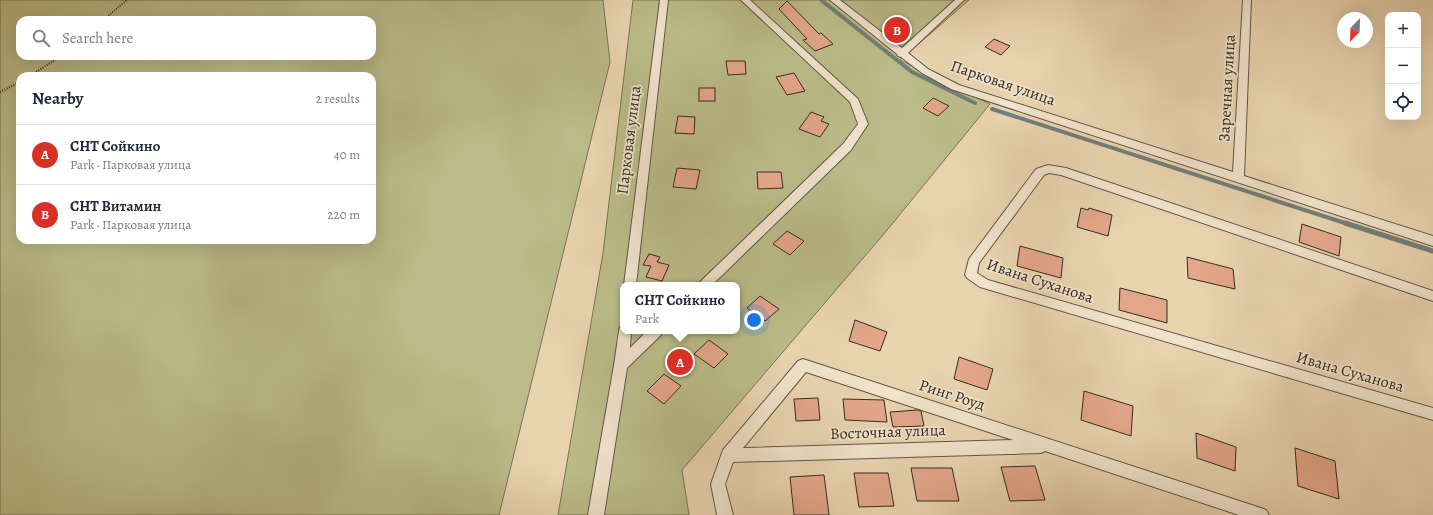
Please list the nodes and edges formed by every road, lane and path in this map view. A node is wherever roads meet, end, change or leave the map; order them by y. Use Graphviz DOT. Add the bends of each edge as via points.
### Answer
graph roads {
  1 [pos="127,0"];
  2 [pos="664,0"];
  3 [pos="745,0"];
  4 [pos="834,0"];
  5 [pos="960,0"];
  6 [pos="1247,0"];
  7 [pos="108,16"];
  8 [pos="901,54"];
  9 [pos="55,60"];
  10 [pos="36,72"];
  11 [pos="16,84"];
  12 [pos="0,92"];
  13 [pos="1238,178"];
  14 [pos="1433,241"];
  15 [pos="630,282"];
  16 [pos="707,282"];
  17 [pos="1433,296"];
  18 [pos="625,334"];
  19 [pos="653,334"];
  20 [pos="621,364"];
  21 [pos="1433,414"];
  22 [pos="1049,446"];
  23 [pos="728,455"];
  24 [pos="596,515"];
  25 [pos="725,515"];
  26 [pos="1261,515"];
  1 -- 7 [label="path"];
  2 -- 15 [label="street, Парковая улица"];
  3 -- 16 [label="street" via="854,101 863,124 847,147"];
  4 -- 8 [label="street, Парковая улица"];
  5 -- 8 [label="street"];
  6 -- 13 [label="street, Заречная улица"];
  8 -- 13 [label="street, Парковая улица" via="924,71 955,87"];
  9 -- 10 [label="path"];
  11 -- 12 [label="path"];
  13 -- 14 [label="street, Парковая улица"];
  17 -- 21 [label="street, Ивана Суханова" via="1062,171 1048,169 1040,172 974,262 971,275 984,284"];
  18 -- 20 [label="street"];
  19 -- 20 [label="street"];
  20 -- 24 [label="street"];
  22 -- 23 [label="street, Восточная улица"];
  22 -- 23 [label="street, Ринг Роуд" via="803,365"];
  22 -- 26 [label="street, Ринг Роуд"];
  23 -- 25 [label="street, Ринг Роуд" via="718,484"];
}
